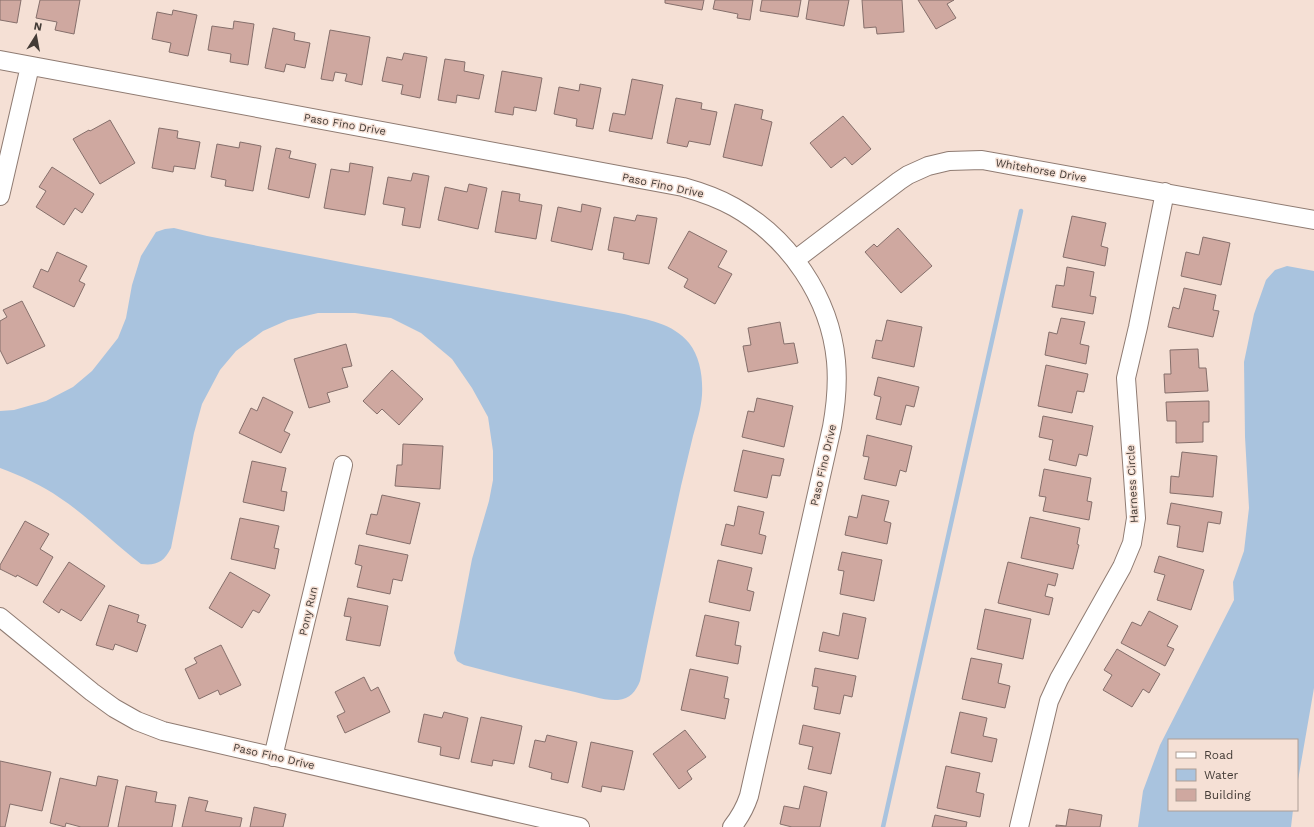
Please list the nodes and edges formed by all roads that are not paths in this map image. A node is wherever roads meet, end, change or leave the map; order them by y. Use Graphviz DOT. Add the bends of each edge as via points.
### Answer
graph roads {
  1 [pos="0,60"];
  2 [pos="30,66"];
  3 [pos="1165,192"];
  4 [pos="0,196"];
  5 [pos="1314,220"];
  6 [pos="795,260"];
  7 [pos="342,465"];
  8 [pos="0,617"];
  9 [pos="273,756"];
  10 [pos="580,827"];
  11 [pos="732,827"];
  12 [pos="1019,827"];
  1 -- 2 [label="street, Paso Fino Drive"];
  2 -- 4 [label="street"];
  2 -- 6 [label="street, Paso Fino Drive" via="683,187 709,195 757,221"];
  3 -- 5 [label="street, Whitehorse Drive"];
  3 -- 6 [label="street, Whitehorse Drive" via="982,160 949,161 928,166 899,181"];
  3 -- 12 [label="street, Harness Circle" via="1126,378 1136,518 1132,543 1122,567 1049,701"];
  6 -- 11 [label="street, Paso Fino Drive" via="810,282 831,332 836,359 835,414 749,796"];
  7 -- 9 [label="street, Pony Run"];
  8 -- 9 [label="street, Paso Fino Drive" via="92,692 137,721 163,730"];
  9 -- 10 [label="street, Paso Fino Drive"];
}
